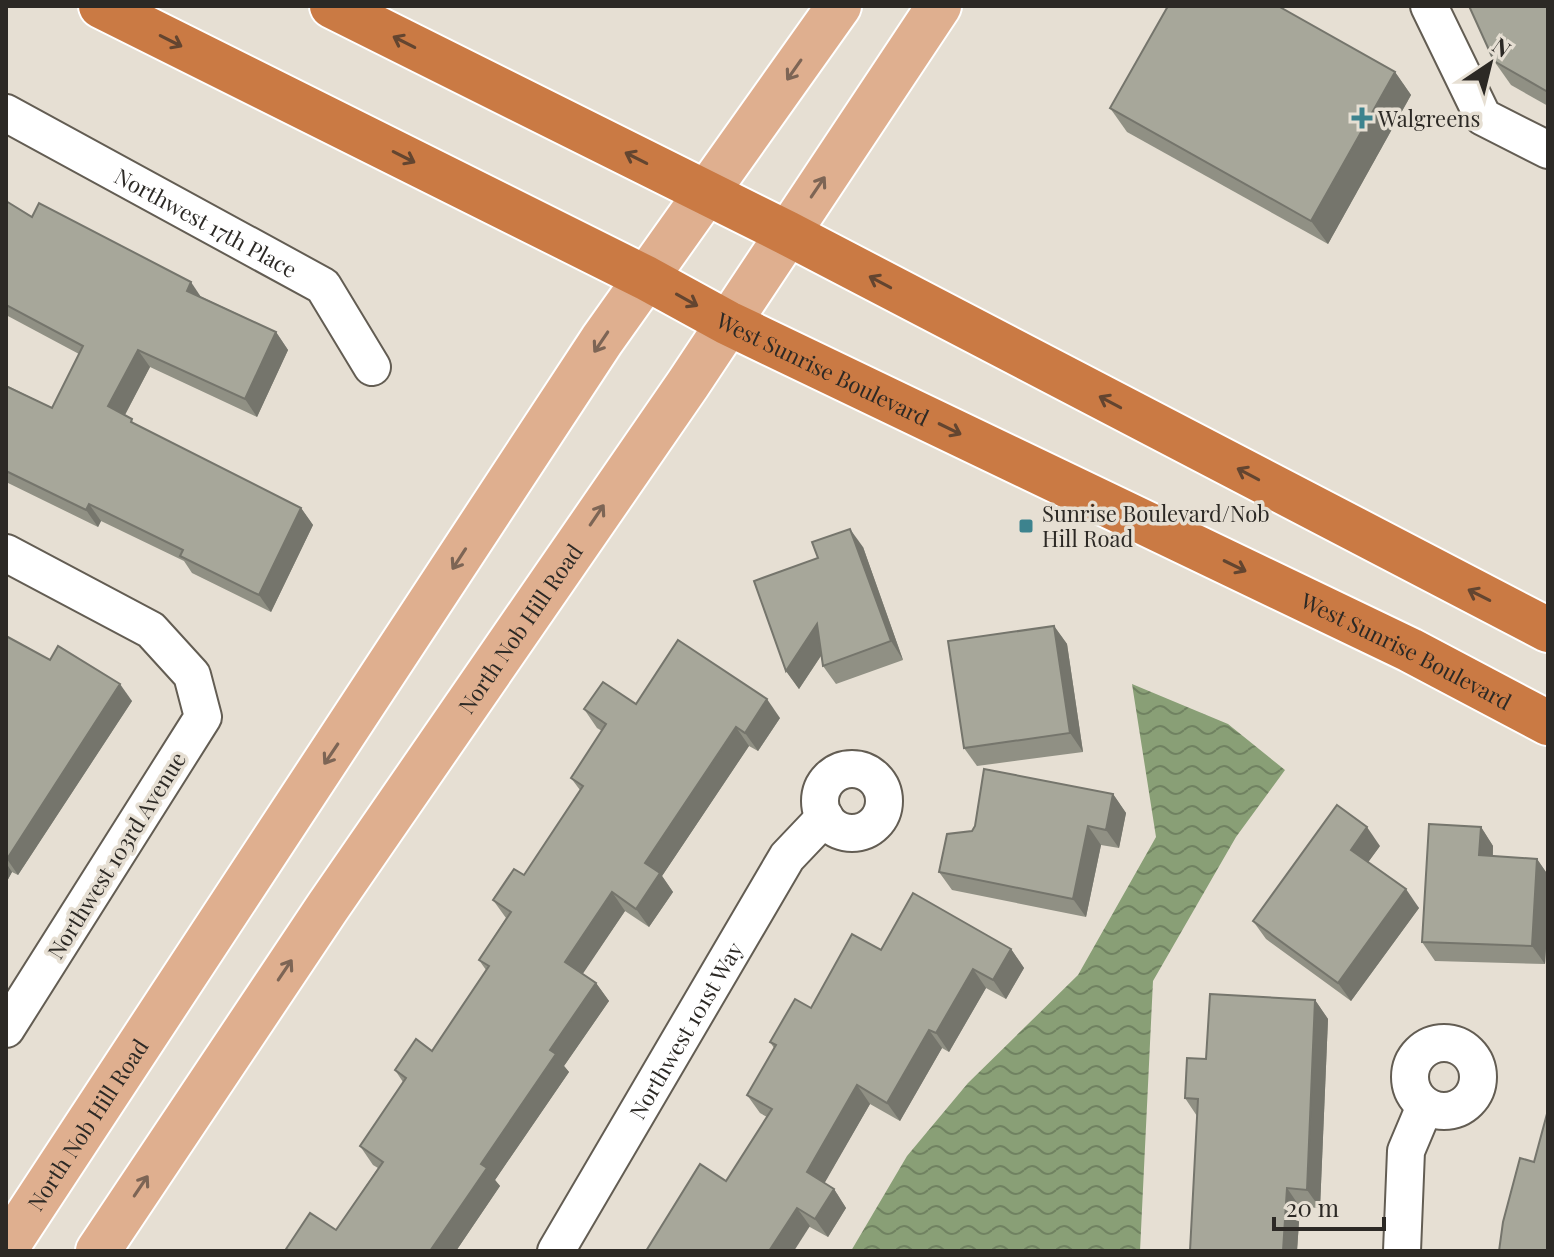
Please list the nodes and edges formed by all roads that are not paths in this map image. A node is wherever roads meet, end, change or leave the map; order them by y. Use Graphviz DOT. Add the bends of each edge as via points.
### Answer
graph roads {
  1 [pos="101,6"];
  2 [pos="332,6"];
  3 [pos="839,6"];
  4 [pos="939,6"];
  5 [pos="1429,6"];
  6 [pos="6,113"];
  7 [pos="1548,150"];
  8 [pos="706,193"];
  9 [pos="787,233"];
  10 [pos="646,278"];
  11 [pos="728,323"];
  12 [pos="372,367"];
  13 [pos="6,553"];
  14 [pos="1548,630"];
  15 [pos="1548,723"];
  16 [pos="825,817"];
  17 [pos="6,1029"];
  18 [pos="1425,1106"];
  19 [pos="6,1248"];
  20 [pos="98,1251"];
  21 [pos="556,1251"];
  22 [pos="1402,1251"];
  1 -- 10 [label="highway, West Sunrise Boulevard, one-way"];
  8 -- 2 [label="highway, one-way"];
  3 -- 8 [label="main road, North Nob Hill Road, one-way"];
  9 -- 4 [label="main road, North Nob Hill Road, one-way"];
  5 -- 7 [label="street" via="1483,117"];
  6 -- 12 [label="street, Northwest 17th Place" via="323,286"];
  8 -- 9 [label="highway"];
  8 -- 10 [label="main road, North Nob Hill Road"];
  9 -- 11 [label="main road, North Nob Hill Road"];
  14 -- 9 [label="highway, one-way"];
  10 -- 11 [label="highway, West Sunrise Boulevard, one-way"];
  10 -- 19 [label="main road, North Nob Hill Road, one-way"];
  11 -- 15 [label="highway, West Sunrise Boulevard, one-way" via="1396,643"];
  20 -- 11 [label="main road, North Nob Hill Road, one-way"];
  13 -- 17 [label="street, Northwest 103rd Avenue" via="151,630 192,675 203,717"];
  16 -- 21 [label="street, Northwest 101st Way" via="787,857"];
  18 -- 22 [label="street" via="1406,1151"];
}
